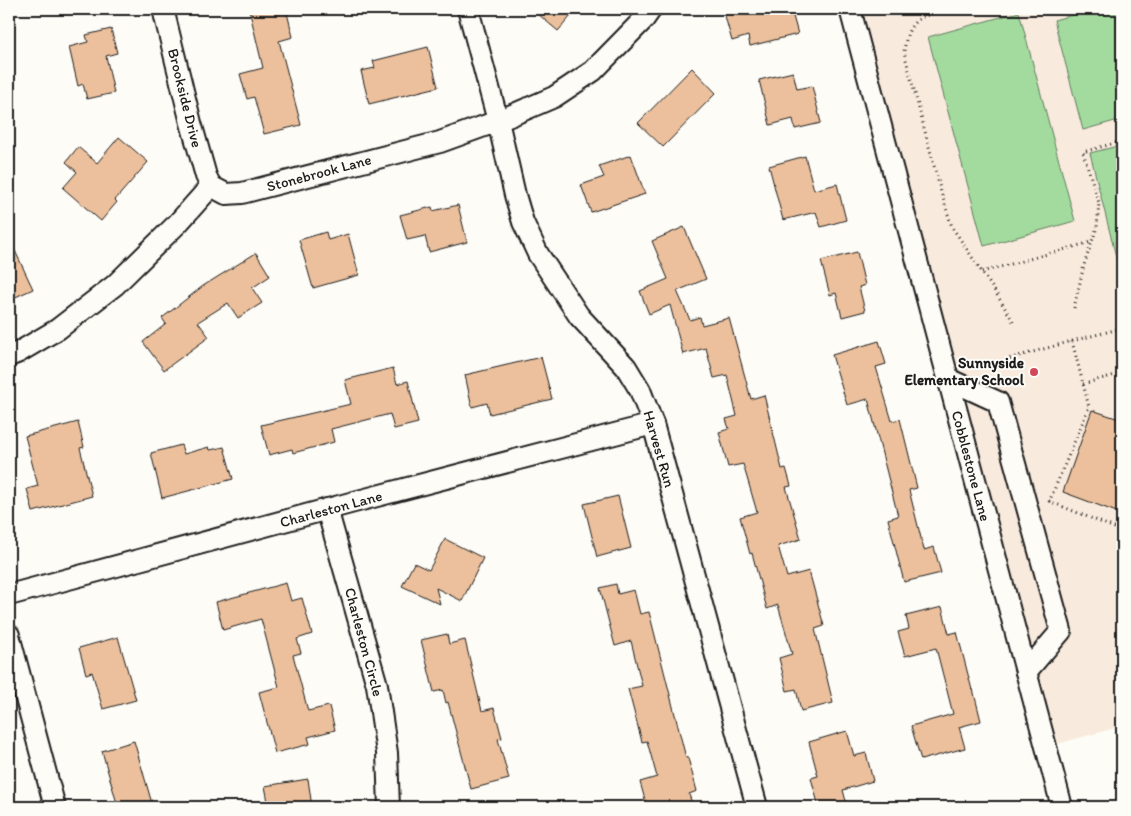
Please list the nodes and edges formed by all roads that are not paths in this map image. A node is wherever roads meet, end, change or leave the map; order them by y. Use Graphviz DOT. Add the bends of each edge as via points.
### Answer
graph roads {
  1 [pos="163,9"];
  2 [pos="468,9"];
  3 [pos="651,9"];
  4 [pos="850,9"];
  5 [pos="498,121"];
  6 [pos="211,186"];
  7 [pos="9,356"];
  8 [pos="948,379"];
  9 [pos="653,424"];
  10 [pos="327,510"];
  11 [pos="9,595"];
  12 [pos="9,634"];
  13 [pos="1026,672"];
  14 [pos="55,807"];
  15 [pos="389,807"];
  16 [pos="757,807"];
  17 [pos="1062,807"];
  1 -- 6 [label="street, Brookside Drive" via="190,123"];
  2 -- 5 [label="street, Harvest Run"];
  3 -- 5 [label="street, Stonebrook Lane" via="593,71 554,97"];
  4 -- 8 [label="street, Cobblestone Lane"];
  5 -- 6 [label="street, Stonebrook Lane" via="440,142 242,194 226,194"];
  5 -- 9 [label="street, Harvest Run" via="523,222 538,254 579,316 626,367 640,390"];
  6 -- 7 [label="street" via="115,285 58,328"];
  8 -- 13 [label="street, Cobblestone Lane"];
  8 -- 13 [label="street" via="998,402 1061,631"];
  9 -- 10 [label="street, Charleston Lane"];
  9 -- 16 [label="street, Harvest Run"];
  10 -- 11 [label="street, Charleston Lane"];
  10 -- 15 [label="street, Charleston Circle" via="377,685 387,754"];
  12 -- 14 [label="street"];
  13 -- 17 [label="street, Cobblestone Lane"];
}
